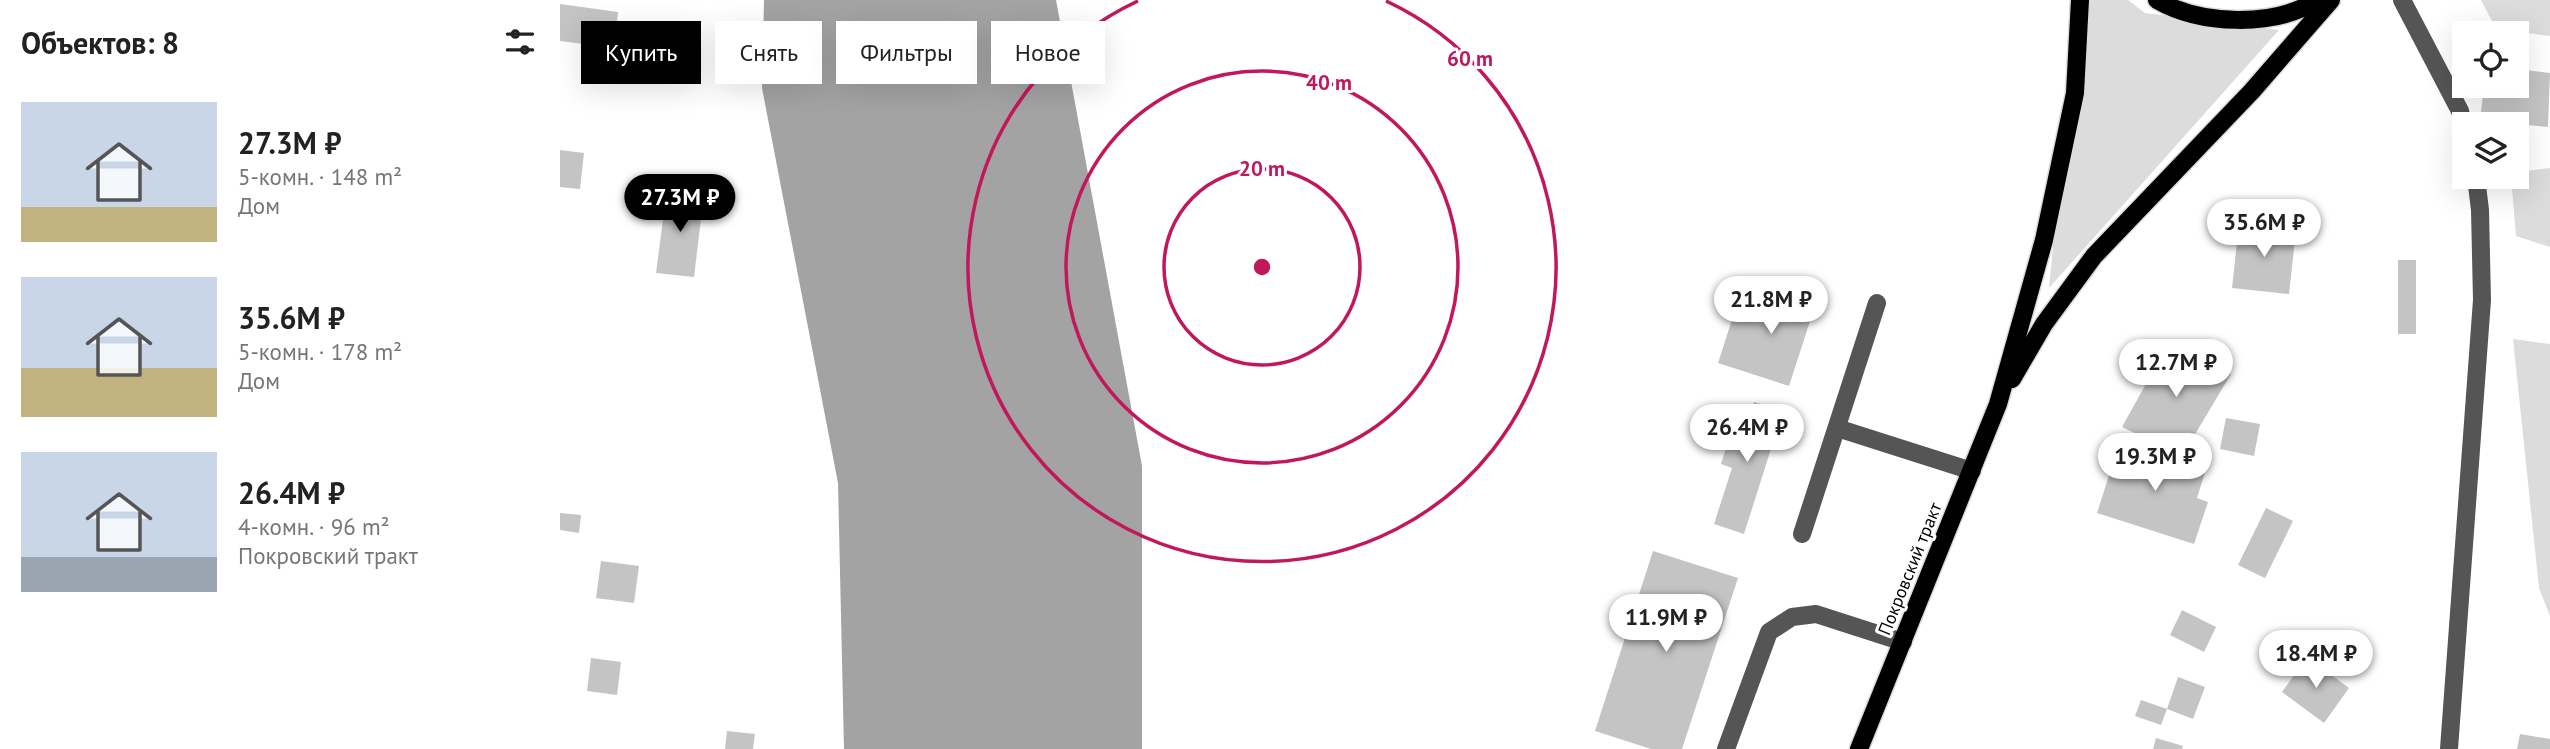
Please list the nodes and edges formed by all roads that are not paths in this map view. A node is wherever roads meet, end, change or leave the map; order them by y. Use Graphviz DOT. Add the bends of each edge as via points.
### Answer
graph roads {
  1 [pos="2080,0"];
  2 [pos="2157,0"];
  3 [pos="2317,0"];
  4 [pos="2331,0"];
  5 [pos="2402,0"];
  6 [pos="2460,112"];
  7 [pos="2477,189"];
  8 [pos="1877,303"];
  9 [pos="1998,404"];
  10 [pos="1837,428"];
  11 [pos="1972,471"];
  12 [pos="1802,534"];
  13 [pos="1903,642"];
  14 [pos="1726,749"];
  15 [pos="1859,749"];
  16 [pos="2449,749"];
  1 -- 9 [label="main road" via="2075,93 2044,240"];
  2 -- 3 [label="main road" via="2172,9 2218,20 2265,19"];
  4 -- 9 [label="main road" via="2252,91 2094,256 2044,324"];
  5 -- 6 [label="street"];
  7 -- 16 [label="street" via="2482,300"];
  8 -- 10 [label="street"];
  9 -- 11 [label="main road, Покровский тракт"];
  10 -- 11 [label="street"];
  10 -- 12 [label="street"];
  11 -- 13 [label="main road, Покровский тракт"];
  13 -- 14 [label="street" via="1816,614 1792,617 1769,632"];
  13 -- 15 [label="main road, Покровский тракт"];
}
